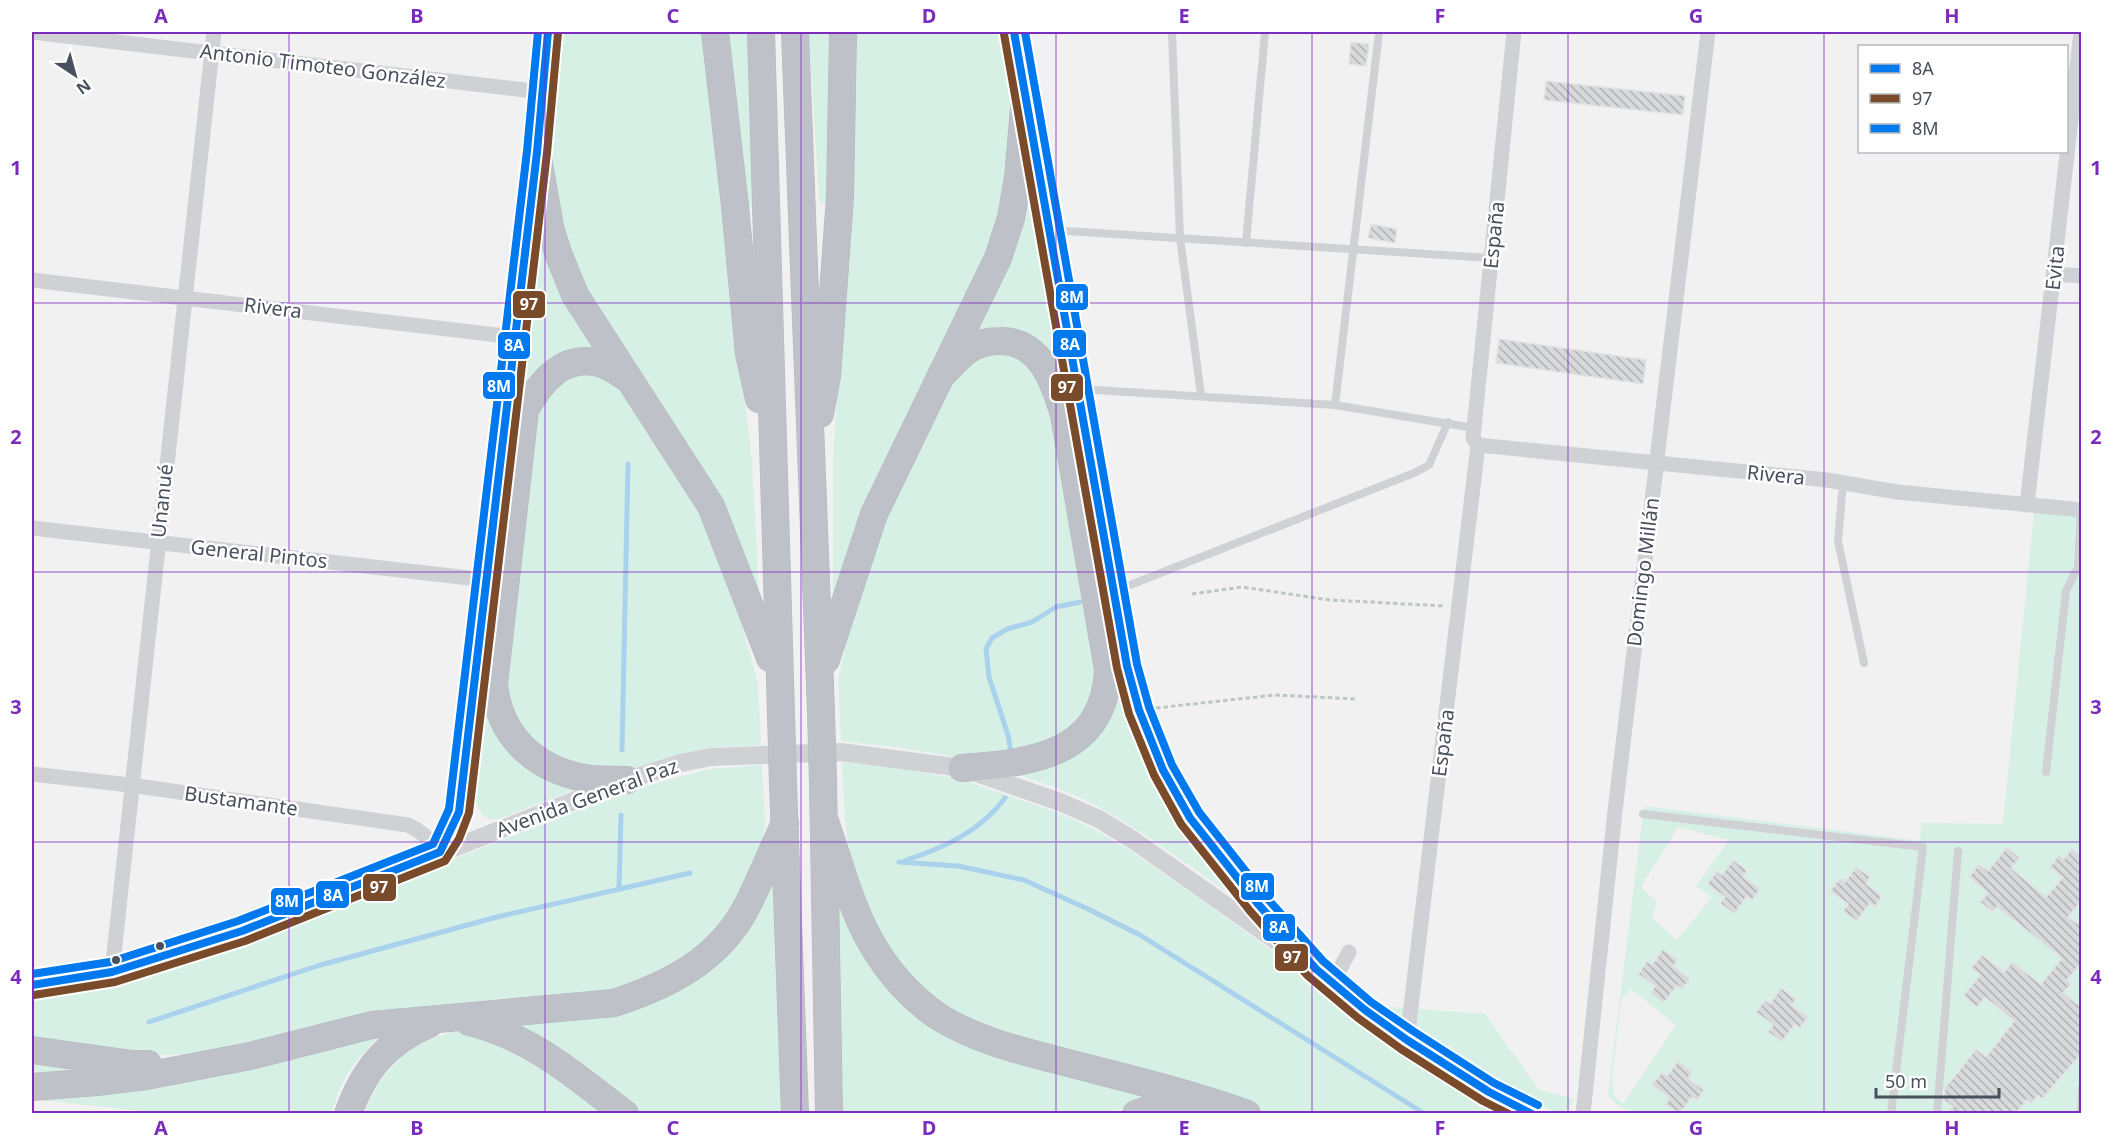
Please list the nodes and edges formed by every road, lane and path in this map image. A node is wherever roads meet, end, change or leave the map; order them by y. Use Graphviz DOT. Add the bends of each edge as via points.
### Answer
graph roads {
  1 [pos="32,32"];
  2 [pos="214,32"];
  3 [pos="548,32"];
  4 [pos="715,32"];
  5 [pos="761,32"];
  6 [pos="795,32"];
  7 [pos="843,32"];
  8 [pos="1014,32"];
  9 [pos="1172,32"];
  10 [pos="1265,32"];
  11 [pos="1379,32"];
  12 [pos="1514,32"];
  13 [pos="1708,32"];
  14 [pos="2081,32"];
  15 [pos="211,52"];
  16 [pos="2079,73"];
  17 [pos="542,92"];
  18 [pos="1025,98"];
  19 [pos="537,152"];
  20 [pos="1049,230"];
  21 [pos="1180,238"];
  22 [pos="1246,243"];
  23 [pos="1354,249"];
  24 [pos="1491,258"];
  25 [pos="2054,273"];
  26 [pos="2082,276"];
  27 [pos="32,280"];
  28 [pos="184,298"];
  29 [pos="514,337"];
  30 [pos="941,376"];
  31 [pos="628,378"];
  32 [pos="1068,390"];
  33 [pos="1201,395"];
  34 [pos="517,405"];
  35 [pos="1335,405"];
  36 [pos="1448,422"];
  37 [pos="1475,437"];
  38 [pos="811,459"];
  39 [pos="772,460"];
  40 [pos="1656,463"];
  41 [pos="1843,483"];
  42 [pos="2027,505"];
  43 [pos="2081,510"];
  44 [pos="32,528"];
  45 [pos="158,542"];
  46 [pos="487,580"];
  47 [pos="1115,591"];
  48 [pos="1192,594"];
  49 [pos="1459,607"];
  50 [pos="1864,663"];
  51 [pos="820,681"];
  52 [pos="779,683"];
  53 [pos="1120,684"];
  54 [pos="484,696"];
  55 [pos="1357,699"];
  56 [pos="1139,710"];
  57 [pos="962,768"];
  58 [pos="2046,772"];
  59 [pos="32,774"];
  60 [pos="627,780"];
  61 [pos="130,785"];
  62 [pos="1643,814"];
  63 [pos="825,821"];
  64 [pos="785,823"];
  65 [pos="1958,851"];
  66 [pos="440,852"];
  67 [pos="1349,952"];
  68 [pos="1316,969"];
  69 [pos="112,972"];
  70 [pos="1333,982"];
  71 [pos="32,985"];
  72 [pos="447,1018"];
  73 [pos="1407,1040"];
  74 [pos="32,1050"];
  75 [pos="209,1064"];
  76 [pos="32,1087"];
  77 [pos="2082,1088"];
  78 [pos="1206,1099"];
  79 [pos="1241,1112"];
  80 [pos="348,1113"];
  81 [pos="625,1113"];
  82 [pos="795,1113"];
  83 [pos="829,1113"];
  84 [pos="1136,1113"];
  85 [pos="1533,1113"];
  86 [pos="1583,1113"];
  87 [pos="1891,1113"];
  88 [pos="1937,1113"];
  89 [pos="2081,1113"];
  1 -- 15 [label="street, Antonio Timoteo González"];
  2 -- 15 [label="street, Unanué"];
  3 -- 17 [label="street"];
  4 -- 39 [label="highway" via="749,354"];
  5 -- 39 [label="highway"];
  6 -- 38 [label="highway"];
  7 -- 38 [label="highway" via="840,197 828,376"];
  8 -- 18 [label="street"];
  9 -- 21 [label="lane"];
  10 -- 22 [label="lane"];
  11 -- 23 [label="lane"];
  12 -- 24 [label="street, España"];
  13 -- 40 [label="street, Domingo Millán"];
  14 -- 16 [label="street, Evita"];
  15 -- 17 [label="street, Antonio Timoteo González"];
  15 -- 28 [label="street, Unanué"];
  16 -- 25 [label="street, Evita"];
  17 -- 19 [label="street"];
  18 -- 20 [label="street"];
  18 -- 30 [label="highway" via="1011,218 998,258"];
  19 -- 29 [label="street"];
  19 -- 31 [label="highway" via="548,219 566,275 585,313"];
  20 -- 21 [label="lane"];
  20 -- 32 [label="street"];
  21 -- 22 [label="lane"];
  21 -- 33 [label="lane"];
  22 -- 23 [label="lane"];
  23 -- 24 [label="lane"];
  23 -- 35 [label="lane"];
  24 -- 37 [label="street, España"];
  25 -- 26 [label="street"];
  25 -- 42 [label="street, Evita"];
  27 -- 28 [label="street, Rivera"];
  28 -- 29 [label="street, Rivera"];
  28 -- 45 [label="street, Unanué"];
  29 -- 34 [label="street"];
  30 -- 32 [label="highway" via="968,350 989,341 1010,340 1040,359"];
  30 -- 51 [label="highway" via="874,514"];
  31 -- 34 [label="highway" via="604,364 571,363 554,372"];
  31 -- 52 [label="highway" via="711,506"];
  32 -- 33 [label="lane"];
  32 -- 47 [label="street"];
  32 -- 53 [label="highway" via="1064,415 1108,669"];
  33 -- 35 [label="lane"];
  34 -- 46 [label="street"];
  34 -- 54 [label="highway" via="496,672"];
  35 -- 36 [label="lane"];
  36 -- 37 [label="lane"];
  36 -- 47 [label="lane" via="1429,465 1414,473"];
  37 -- 40 [label="street, Rivera"];
  37 -- 49 [label="street, España"];
  38 -- 51 [label="highway"];
  39 -- 52 [label="highway"];
  40 -- 41 [label="street, Rivera"];
  40 -- 86 [label="street, Domingo Millán"];
  41 -- 42 [label="street, Rivera"];
  41 -- 50 [label="lane" via="1838,541"];
  42 -- 43 [label="street, Rivera"];
  43 -- 58 [label="lane" via="2078,567 2066,591"];
  44 -- 45 [label="street, General Pintos"];
  45 -- 46 [label="street, General Pintos"];
  45 -- 61 [label="street, Unanué"];
  46 -- 54 [label="street"];
  47 -- 53 [label="street" via="1127,666"];
  48 -- 49 [label="path" via="1242,587 1330,600"];
  49 -- 73 [label="street, España"];
  51 -- 63 [label="highway, bridge"];
  52 -- 64 [label="highway, bridge"];
  53 -- 56 [label="street"];
  53 -- 57 [label="highway" via="1090,726 1057,751 1006,765"];
  54 -- 60 [label="highway" via="531,755 554,769 585,778"];
  54 -- 66 [label="street" via="459,812"];
  55 -- 56 [label="path" via="1275,695"];
  56 -- 68 [label="street" via="1163,770 1190,818"];
  57 -- 60 [label="street, Avenida General Paz" via="842,752 802,753 711,757"];
  57 -- 68 [label="street, Avenida General Paz" via="1099,819"];
  59 -- 61 [label="street, Bustamante"];
  60 -- 66 [label="street, Avenida General Paz"];
  61 -- 66 [label="street, Bustamante" via="408,825"];
  61 -- 69 [label="street, Unanué"];
  62 -- 87 [label="lane" via="1923,846"];
  63 -- 78 [label="highway" via="856,910 872,943 891,973 939,1016 1012,1049"];
  63 -- 83 [label="highway"];
  64 -- 72 [label="highway" via="746,908 727,935 684,974 651,991 614,1003"];
  64 -- 82 [label="highway"];
  65 -- 88 [label="lane"];
  66 -- 69 [label="street, Avenida General Paz" via="242,931"];
  67 -- 70 [label="street"];
  68 -- 70 [label="street, Avenida General Paz"];
  69 -- 71 [label="street, Avenida General Paz"];
  70 -- 73 [label="street, Avenida General Paz"];
  72 -- 75 [label="highway" via="372,1025"];
  72 -- 80 [label="highway" via="407,1034 385,1051 363,1079"];
  72 -- 81 [label="highway" via="484,1025 519,1038"];
  73 -- 85 [label="street, Avenida General Paz" via="1490,1092"];
  74 -- 75 [label="highway" via="132,1064"];
  75 -- 76 [label="highway" via="97,1082"];
  77 -- 89 [label="lane"];
  78 -- 79 [label="highway"];
  78 -- 84 [label="highway"];
}
